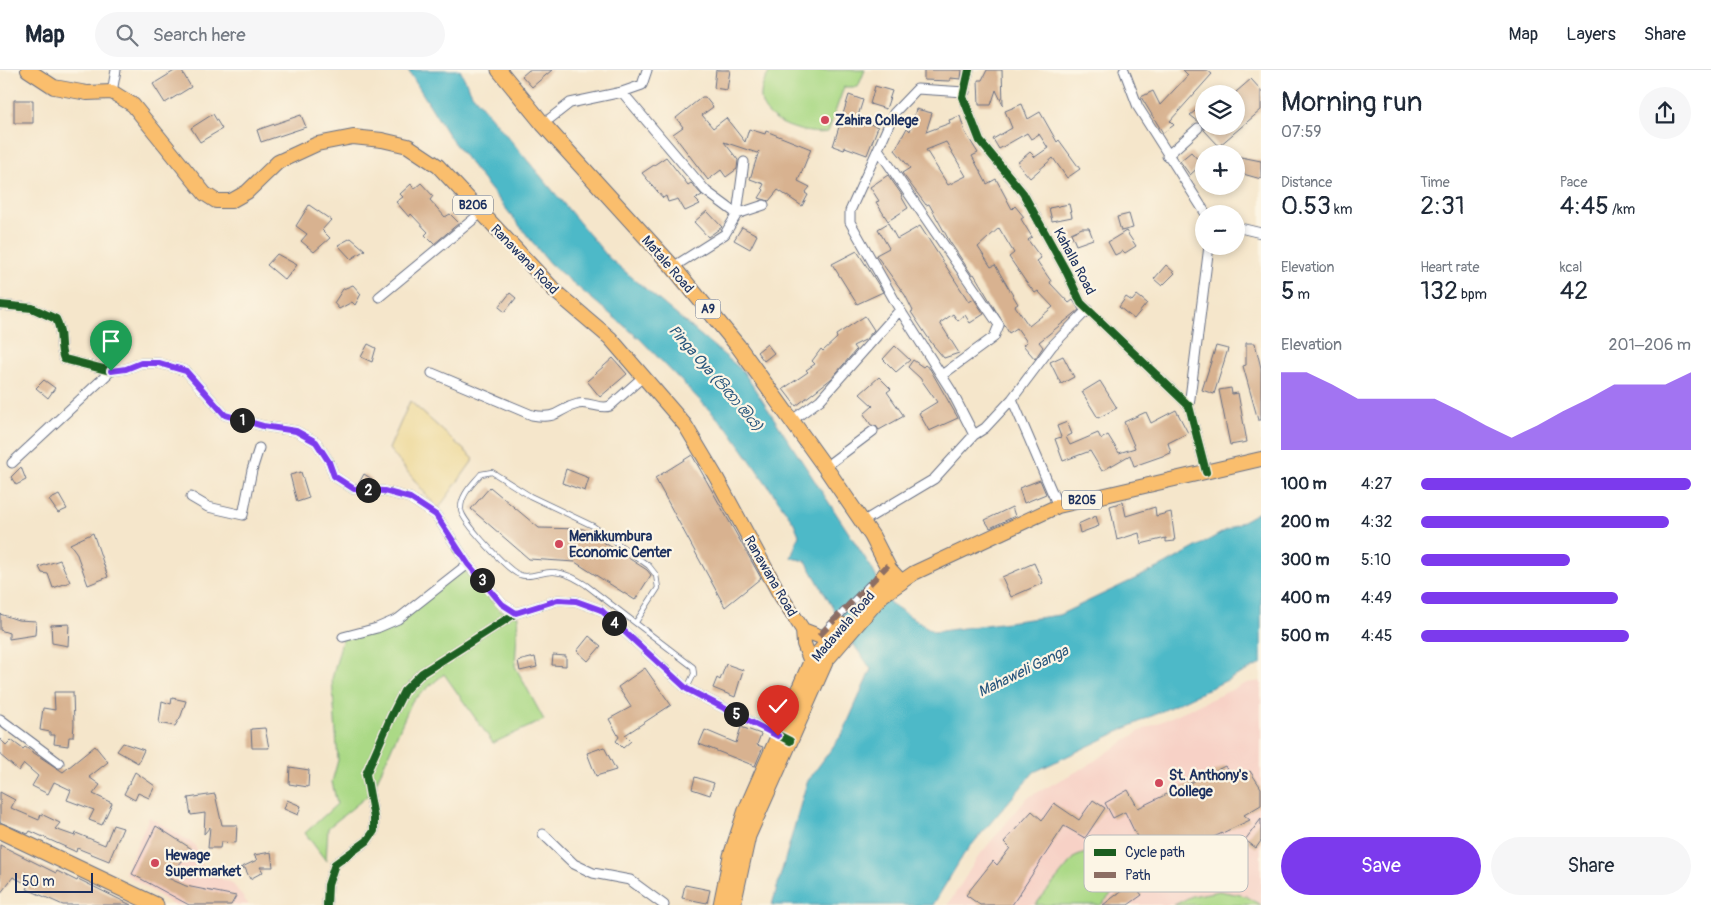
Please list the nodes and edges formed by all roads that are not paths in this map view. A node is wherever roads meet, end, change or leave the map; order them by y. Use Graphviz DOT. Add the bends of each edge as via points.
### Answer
graph roads {
  1 [pos="28,70"];
  2 [pos="116,70"];
  3 [pos="499,70"];
  4 [pos="647,70"];
  5 [pos="968,70"];
  6 [pos="1124,70"];
  7 [pos="112,92"];
  8 [pos="622,92"];
  9 [pos="964,92"];
  10 [pos="543,124"];
  11 [pos="1195,131"];
  12 [pos="878,149"];
  13 [pos="1167,156"];
  14 [pos="744,162"];
  15 [pos="764,205"];
  16 [pos="1200,205"];
  17 [pos="481,213"];
  18 [pos="737,214"];
  19 [pos="1245,229"];
  20 [pos="1261,233"];
  21 [pos="1208,255"];
  22 [pos="673,268"];
  23 [pos="378,297"];
  24 [pos="0,305"];
  25 [pos="1088,309"];
  26 [pos="900,310"];
  27 [pos="111,371"];
  28 [pos="432,373"];
  29 [pos="942,375"];
  30 [pos="644,376"];
  31 [pos="1012,399"];
  32 [pos="1189,406"];
  33 [pos="791,421"];
  34 [pos="873,431"];
  35 [pos="974,435"];
  36 [pos="259,448"];
  37 [pos="1261,459"];
  38 [pos="12,463"];
  39 [pos="825,467"];
  40 [pos="1206,472"];
  41 [pos="191,497"];
  42 [pos="1058,506"];
  43 [pos="862,522"];
  44 [pos="468,564"];
  45 [pos="885,572"];
  46 [pos="914,573"];
  47 [pos="901,582"];
  48 [pos="516,613"];
  49 [pos="636,622"];
  50 [pos="803,630"];
  51 [pos="836,632"];
  52 [pos="343,637"];
  53 [pos="819,661"];
  54 [pos="687,689"];
  55 [pos="0,719"];
  56 [pos="784,738"];
  57 [pos="59,763"];
  58 [pos="0,831"];
  59 [pos="543,834"];
  60 [pos="156,905"];
  61 [pos="327,905"];
  62 [pos="664,905"];
  63 [pos="721,905"];
  64 [pos="733,905"];
  1 -- 7 [label="main road" via="54,87 87,93"];
  2 -- 7 [label="street"];
  3 -- 10 [label="highway, Matale Road / A9"];
  4 -- 8 [label="street" via="642,85"];
  5 -- 9 [label="street, Kahalla Road"];
  6 -- 13 [label="street" via="1138,107"];
  7 -- 17 [label="main road, Ranawana Road / B206" via="133,106 204,194 216,201 232,201 247,192 278,162 317,144 353,137 408,146 438,166"];
  8 -- 10 [label="street" via="570,103"];
  8 -- 18 [label="street" via="706,191"];
  9 -- 12 [label="street" via="917,89 894,113"];
  9 -- 25 [label="street, Kahalla Road" via="980,141 1023,193 1081,303"];
  10 -- 22 [label="highway, Matale Road / A9"];
  11 -- 13 [label="street"];
  12 -- 26 [label="street" via="850,212 850,222"];
  12 -- 29 [label="street" via="999,325 994,337"];
  13 -- 16 [label="street"];
  14 -- 18 [label="street"];
  15 -- 18 [label="street"];
  17 -- 23 [label="street"];
  17 -- 30 [label="main road, Ranawana Road / B206" via="557,293 610,338"];
  18 -- 22 [label="street" via="725,234"];
  19 -- 20 [label="street"];
  21 -- 32 [label="street"];
  22 -- 33 [label="highway, Matale Road / A9" via="738,346"];
  24 -- 27 [label="street" via="32,308 56,319 62,329 61,353 64,359 73,364"];
  25 -- 31 [label="street" via="1052,346"];
  25 -- 32 [label="street, Kahalla Road"];
  26 -- 29 [label="street"];
  26 -- 33 [label="street" via="820,400"];
  27 -- 38 [label="street"];
  27 -- 44 [label="street" via="141,363 159,363 186,371 225,415 296,431 316,442 334,476 354,489 384,491 410,498 436,515"];
  28 -- 30 [label="street" via="532,415 547,418 577,404 605,408"];
  29 -- 35 [label="street"];
  30 -- 50 [label="main road, Ranawana Road / B206" via="697,444 779,593"];
  31 -- 35 [label="street" via="986,428"];
  31 -- 42 [label="street"];
  32 -- 40 [label="street"];
  33 -- 39 [label="highway, Matale Road / A9"];
  34 -- 39 [label="street"];
  35 -- 43 [label="street" via="934,479"];
  36 -- 41 [label="street" via="243,515 208,506"];
  37 -- 40 [label="main road, Madawala Road / B205"];
  39 -- 43 [label="highway, Matale Road / A9"];
  40 -- 42 [label="main road, Madawala Road / B205"];
  42 -- 46 [label="main road, Madawala Road / B205"];
  43 -- 45 [label="highway, Matale Road / A9"];
  44 -- 48 [label="street" via="502,604"];
  44 -- 52 [label="street" via="398,619"];
  45 -- 46 [label="main road"];
  45 -- 47 [label="highway, Matale Road"];
  45 -- 51 [label="highway, Madawala Road"];
  46 -- 47 [label="main road, Madawala Road / B205"];
  47 -- 51 [label="highway, Madawala Road"];
  48 -- 54 [label="street" via="558,600 576,601 601,610"];
  48 -- 61 [label="street" via="422,673 404,691 366,774 374,831 367,841 335,864 328,885"];
  49 -- 49 [label="lane" via="569,575 553,572 520,575 511,569 466,523 461,510 465,493 481,474 492,472 530,496 593,526 649,566 656,575 658,588"];
  49 -- 54 [label="lane" via="693,667 694,674"];
  50 -- 51 [label="main road"];
  50 -- 53 [label="main road, B206" via="804,644"];
  51 -- 53 [label="highway, Madawala Road"];
  53 -- 56 [label="highway, Madawala Road"];
  54 -- 56 [label="street"];
  55 -- 57 [label="street"];
  56 -- 63 [label="highway, Madawala Road" via="739,828"];
  56 -- 64 [label="highway, Madawala Road" via="748,836"];
  58 -- 60 [label="highway"];
  59 -- 62 [label="street" via="574,864 593,873 630,880"];
}
